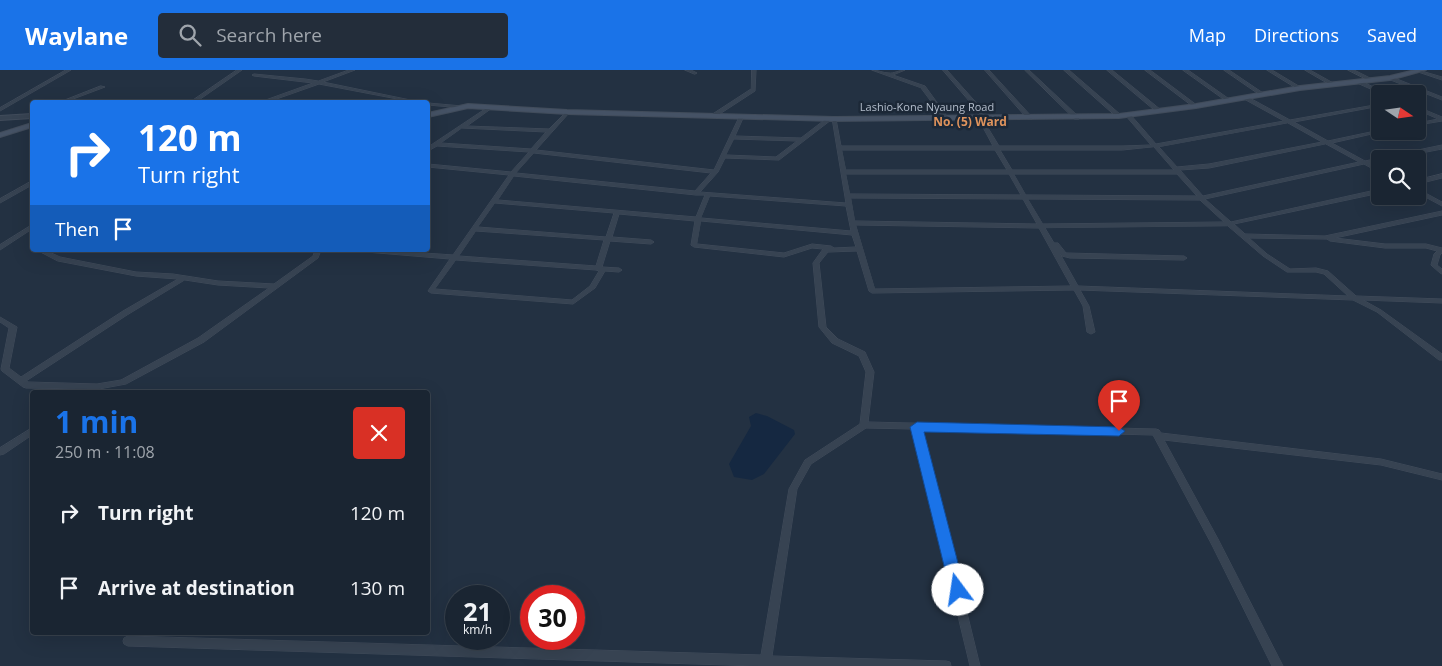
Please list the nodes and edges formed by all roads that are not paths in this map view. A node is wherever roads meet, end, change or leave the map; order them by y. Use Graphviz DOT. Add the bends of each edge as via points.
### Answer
graph roads {
  1 [pos="69,70"];
  2 [pos="240,70"];
  3 [pos="353,70"];
  4 [pos="687,70"];
  5 [pos="754,70"];
  6 [pos="874,70"];
  7 [pos="903,70"];
  8 [pos="945,70"];
  9 [pos="987,70"];
  10 [pos="1027,70"];
  11 [pos="1066,70"];
  12 [pos="1109,70"];
  13 [pos="1147,70"];
  14 [pos="1185,70"];
  15 [pos="1226,70"];
  16 [pos="1269,70"];
  17 [pos="1307,70"];
  18 [pos="1350,70"];
  19 [pos="1422,70"];
  20 [pos="695,73"];
  21 [pos="254,74"];
  22 [pos="889,75"];
  23 [pos="1390,78"];
  24 [pos="1442,79"];
  25 [pos="1372,80"];
  26 [pos="1359,82"];
  27 [pos="318,83"];
  28 [pos="1333,84"];
  29 [pos="103,87"];
  30 [pos="1371,87"];
  31 [pos="1300,88"];
  32 [pos="1264,95"];
  33 [pos="1246,98"];
  34 [pos="1442,99"];
  35 [pos="67,100"];
  36 [pos="197,100"];
  37 [pos="271,100"];
  38 [pos="407,100"];
  39 [pos="1230,100"];
  40 [pos="430,104"];
  41 [pos="1196,106"];
  42 [pos="462,107"];
  43 [pos="1371,107"];
  44 [pos="490,108"];
  45 [pos="0,110"];
  46 [pos="1159,111"];
  47 [pos="567,112"];
  48 [pos="1426,112"];
  49 [pos="430,114"];
  50 [pos="30,116"];
  51 [pos="713,116"];
  52 [pos="742,116"];
  53 [pos="1123,116"];
  54 [pos="0,118"];
  55 [pos="947,118"];
  56 [pos="984,118"];
  57 [pos="1030,118"];
  58 [pos="1078,118"];
  59 [pos="832,119"];
  60 [pos="1442,119"];
  61 [pos="1288,121"];
  62 [pos="1426,122"];
  63 [pos="30,126"];
  64 [pos="462,127"];
  65 [pos="550,131"];
  66 [pos="1371,134"];
  67 [pos="0,135"];
  68 [pos="732,137"];
  69 [pos="801,140"];
  70 [pos="1329,143"];
  71 [pos="435,144"];
  72 [pos="1153,146"];
  73 [pos="1442,147"];
  74 [pos="430,148"];
  75 [pos="839,148"];
  76 [pos="997,148"];
  77 [pos="1426,150"];
  78 [pos="533,151"];
  79 [pos="723,156"];
  80 [pos="1371,161"];
  81 [pos="1365,162"];
  82 [pos="430,165"];
  83 [pos="1371,165"];
  84 [pos="1178,170"];
  85 [pos="514,172"];
  86 [pos="714,172"];
  87 [pos="842,172"];
  88 [pos="1012,172"];
  89 [pos="1442,176"];
  90 [pos="1426,180"];
  91 [pos="30,184"];
  92 [pos="696,193"];
  93 [pos="1371,193"];
  94 [pos="708,194"];
  95 [pos="1426,195"];
  96 [pos="848,196"];
  97 [pos="1025,197"];
  98 [pos="1201,198"];
  99 [pos="0,201"];
  100 [pos="494,201"];
  101 [pos="1442,204"];
  102 [pos="850,205"];
  103 [pos="617,212"];
  104 [pos="1442,212"];
  105 [pos="698,219"];
  106 [pos="853,223"];
  107 [pos="1228,224"];
  108 [pos="1040,226"];
  109 [pos="30,228"];
  110 [pos="475,229"];
  111 [pos="854,233"];
  112 [pos="1246,236"];
  113 [pos="1326,238"];
  114 [pos="608,239"];
  115 [pos="651,242"];
  116 [pos="1,246"];
  117 [pos="842,248"];
  118 [pos="860,249"];
  119 [pos="1442,250"];
  120 [pos="44,252"];
  121 [pos="317,252"];
  122 [pos="381,252"];
  123 [pos="455,258"];
  124 [pos="1184,258"];
  125 [pos="600,269"];
  126 [pos="619,270"];
  127 [pos="1442,272"];
  128 [pos="184,278"];
  129 [pos="276,286"];
  130 [pos="1076,288"];
  131 [pos="1357,300"];
  132 [pos="1442,302"];
  133 [pos="0,319"];
  134 [pos="1091,332"];
  135 [pos="1442,358"];
  136 [pos="21,381"];
  137 [pos="97,387"];
  138 [pos="92,390"];
  139 [pos="864,425"];
  140 [pos="917,427"];
  141 [pos="30,432"];
  142 [pos="1158,436"];
  143 [pos="1,452"];
  144 [pos="1442,477"];
  145 [pos="128,641"];
  146 [pos="764,663"];
  147 [pos="946,666"];
  148 [pos="975,666"];
  149 [pos="1278,666"];
  1 -- 45 [label="street"];
  2 -- 36 [label="street"];
  3 -- 27 [label="street"];
  4 -- 20 [label="street"];
  5 -- 51 [label="street" via="753,90"];
  6 -- 22 [label="street"];
  7 -- 22 [label="street"];
  8 -- 56 [label="street"];
  9 -- 57 [label="street"];
  10 -- 58 [label="street"];
  11 -- 53 [label="street"];
  12 -- 46 [label="street"];
  13 -- 41 [label="street"];
  14 -- 39 [label="street"];
  15 -- 32 [label="street"];
  16 -- 31 [label="street"];
  17 -- 28 [label="street"];
  18 -- 25 [label="street"];
  19 -- 23 [label="main road, Lashio-Kone Nyaung Road"];
  19 -- 24 [label="street"];
  21 -- 27 [label="street"];
  22 -- 55 [label="street" via="923,87"];
  23 -- 25 [label="main road, Lashio-Kone Nyaung Road"];
  23 -- 34 [label="street"];
  25 -- 26 [label="main road, Lashio-Kone Nyaung Road"];
  26 -- 28 [label="main road, Lashio-Kone Nyaung Road"];
  26 -- 30 [label="street"];
  27 -- 37 [label="street"];
  27 -- 38 [label="street"];
  28 -- 31 [label="main road, Lashio-Kone Nyaung Road"];
  29 -- 35 [label="street"];
  31 -- 32 [label="main road, Lashio-Kone Nyaung Road"];
  32 -- 33 [label="main road, Lashio-Kone Nyaung Road"];
  33 -- 39 [label="main road, Lashio-Kone Nyaung Road"];
  33 -- 61 [label="street"];
  39 -- 41 [label="main road, Lashio-Kone Nyaung Road"];
  40 -- 42 [label="street"];
  41 -- 46 [label="main road, Lashio-Kone Nyaung Road"];
  42 -- 44 [label="main road, Lashio-Kone Nyaung Road"];
  42 -- 49 [label="main road, Lashio-Kone Nyaung Road"];
  43 -- 61 [label="street"];
  44 -- 47 [label="main road, Lashio-Kone Nyaung Road"];
  44 -- 64 [label="street"];
  46 -- 53 [label="main road, Lashio-Kone Nyaung Road"];
  47 -- 51 [label="main road, Lashio-Kone Nyaung Road"];
  47 -- 65 [label="street"];
  48 -- 60 [label="street"];
  50 -- 54 [label="street"];
  51 -- 52 [label="main road, Lashio-Kone Nyaung Road"];
  52 -- 59 [label="main road, Lashio-Kone Nyaung Road"];
  52 -- 68 [label="street"];
  53 -- 58 [label="main road, Lashio-Kone Nyaung Road"];
  53 -- 72 [label="street"];
  55 -- 56 [label="main road, Lashio-Kone Nyaung Road"];
  55 -- 59 [label="main road, Lashio-Kone Nyaung Road"];
  56 -- 57 [label="main road, Lashio-Kone Nyaung Road"];
  56 -- 76 [label="street"];
  57 -- 58 [label="main road, Lashio-Kone Nyaung Road"];
  59 -- 69 [label="street"];
  59 -- 75 [label="street"];
  60 -- 62 [label="street"];
  61 -- 70 [label="street"];
  61 -- 72 [label="street"];
  63 -- 67 [label="main road"];
  64 -- 65 [label="street"];
  64 -- 71 [label="street"];
  65 -- 78 [label="street"];
  66 -- 70 [label="street"];
  68 -- 69 [label="street"];
  68 -- 79 [label="street"];
  69 -- 79 [label="street" via="776,160"];
  70 -- 81 [label="street"];
  70 -- 84 [label="street"];
  71 -- 74 [label="street"];
  71 -- 78 [label="street"];
  72 -- 76 [label="street"];
  72 -- 84 [label="street"];
  73 -- 77 [label="street"];
  75 -- 76 [label="street"];
  75 -- 87 [label="street"];
  76 -- 88 [label="street"];
  78 -- 85 [label="street"];
  78 -- 86 [label="street"];
  79 -- 86 [label="street"];
  80 -- 81 [label="street"];
  81 -- 83 [label="street"];
  81 -- 98 [label="street"];
  82 -- 85 [label="street"];
  84 -- 88 [label="street"];
  84 -- 98 [label="street"];
  85 -- 92 [label="street"];
  85 -- 100 [label="street"];
  86 -- 92 [label="street"];
  87 -- 88 [label="street"];
  87 -- 96 [label="street"];
  88 -- 97 [label="street"];
  89 -- 90 [label="street"];
  91 -- 99 [label="street"];
  92 -- 94 [label="street"];
  93 -- 107 [label="street"];
  94 -- 102 [label="street"];
  94 -- 105 [label="street"];
  95 -- 101 [label="street"];
  96 -- 97 [label="street"];
  96 -- 102 [label="street"];
  97 -- 98 [label="street"];
  97 -- 108 [label="street"];
  98 -- 107 [label="street"];
  100 -- 103 [label="street"];
  100 -- 110 [label="street"];
  102 -- 106 [label="street"];
  103 -- 105 [label="street"];
  103 -- 114 [label="street"];
  104 -- 113 [label="street"];
  105 -- 111 [label="street"];
  105 -- 117 [label="street" via="694,245 784,254 812,246"];
  106 -- 108 [label="street"];
  106 -- 111 [label="street"];
  107 -- 108 [label="street"];
  107 -- 112 [label="street"];
  108 -- 124 [label="street" via="1064,255"];
  108 -- 130 [label="street"];
  109 -- 116 [label="street"];
  110 -- 114 [label="street"];
  110 -- 123 [label="street"];
  111 -- 118 [label="street"];
  112 -- 113 [label="street"];
  112 -- 131 [label="street" via="1265,255 1289,271 1326,272"];
  113 -- 119 [label="street"];
  114 -- 115 [label="street"];
  114 -- 125 [label="street"];
  117 -- 118 [label="street"];
  117 -- 139 [label="street" via="826,250 816,263 823,327 835,341 862,354 870,372"];
  118 -- 130 [label="street" via="872,291"];
  119 -- 127 [label="street" via="1437,254 1434,265"];
  120 -- 128 [label="street" via="88,267"];
  121 -- 129 [label="street" via="316,257"];
  122 -- 123 [label="street"];
  123 -- 125 [label="street"];
  123 -- 125 [label="street" via="431,291 573,302 593,287"];
  125 -- 126 [label="street"];
  128 -- 129 [label="street"];
  128 -- 136 [label="street"];
  129 -- 137 [label="street" via="201,340 123,382"];
  130 -- 131 [label="street"];
  130 -- 134 [label="street" via="1086,306"];
  131 -- 132 [label="street"];
  131 -- 135 [label="street" via="1379,311"];
  133 -- 136 [label="street" via="13,327 5,369"];
  136 -- 137 [label="street" via="26,385"];
  137 -- 138 [label="street"];
  139 -- 140 [label="street"];
  139 -- 146 [label="street" via="808,462 793,489"];
  140 -- 142 [label="street" via="1156,432"];
  140 -- 148 [label="street"];
  141 -- 143 [label="street"];
  142 -- 144 [label="street" via="1382,462"];
  142 -- 149 [label="street"];
  145 -- 146 [label="street"];
  146 -- 147 [label="street"];
}
